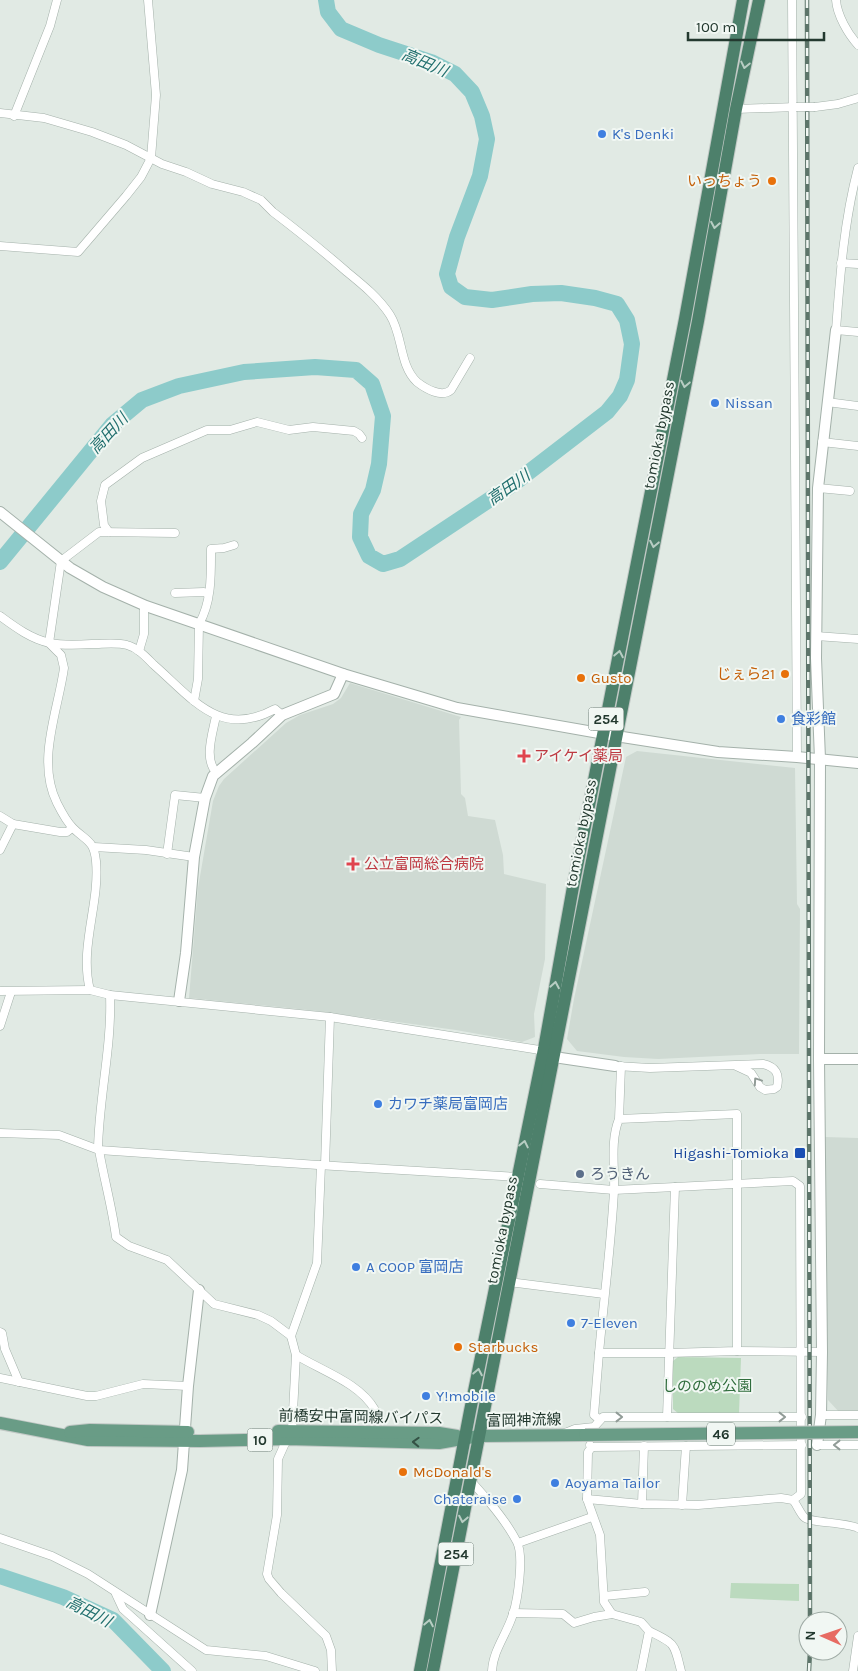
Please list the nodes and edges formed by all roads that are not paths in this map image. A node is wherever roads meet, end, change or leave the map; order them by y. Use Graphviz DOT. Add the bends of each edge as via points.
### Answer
graph roads {
  1 [pos="57,0"];
  2 [pos="148,0"];
  3 [pos="743,0"];
  4 [pos="759,0"];
  5 [pos="792,0"];
  6 [pos="836,0"];
  7 [pos="858,45"];
  8 [pos="858,98"];
  9 [pos="795,107"];
  10 [pos="736,109"];
  11 [pos="0,113"];
  12 [pos="14,116"];
  13 [pos="151,158"];
  14 [pos="858,168"];
  15 [pos="858,192"];
  16 [pos="850,198"];
  17 [pos="0,246"];
  18 [pos="841,263"];
  19 [pos="858,264"];
  20 [pos="836,330"];
  21 [pos="858,332"];
  22 [pos="470,358"];
  23 [pos="827,402"];
  24 [pos="858,406"];
  25 [pos="362,438"];
  26 [pos="822,442"];
  27 [pos="858,446"];
  28 [pos="818,488"];
  29 [pos="850,491"];
  30 [pos="0,512"];
  31 [pos="109,532"];
  32 [pos="175,533"];
  33 [pos="234,545"];
  34 [pos="61,562"];
  35 [pos="175,593"];
  36 [pos="208,594"];
  37 [pos="144,605"];
  38 [pos="0,616"];
  39 [pos="199,624"];
  40 [pos="816,636"];
  41 [pos="858,639"];
  42 [pos="49,643"];
  43 [pos="139,651"];
  44 [pos="343,674"];
  45 [pos="194,701"];
  46 [pos="216,716"];
  47 [pos="282,716"];
  48 [pos="609,735"];
  49 [pos="797,757"];
  50 [pos="820,759"];
  51 [pos="858,763"];
  52 [pos="216,773"];
  53 [pos="205,798"];
  54 [pos="0,816"];
  55 [pos="13,824"];
  56 [pos="72,828"];
  57 [pos="94,847"];
  58 [pos="0,850"];
  59 [pos="167,854"];
  60 [pos="194,857"];
  61 [pos="90,990"];
  62 [pos="0,991"];
  63 [pos="10,992"];
  64 [pos="110,995"];
  65 [pos="179,1001"];
  66 [pos="330,1017"];
  67 [pos="0,1026"];
  68 [pos="549,1053"];
  69 [pos="819,1059"];
  70 [pos="858,1059"];
  71 [pos="618,1066"];
  72 [pos="736,1066"];
  73 [pos="619,1119"];
  74 [pos="0,1133"];
  75 [pos="98,1149"];
  76 [pos="323,1165"];
  77 [pos="517,1177"];
  78 [pos="737,1183"];
  79 [pos="540,1184"];
  80 [pos="675,1187"];
  81 [pos="614,1190"];
  82 [pos="508,1282"];
  83 [pos="199,1290"];
  84 [pos="604,1294"];
  85 [pos="0,1332"];
  86 [pos="291,1336"];
  87 [pos="737,1351"];
  88 [pos="599,1352"];
  89 [pos="800,1352"];
  90 [pos="822,1352"];
  91 [pos="669,1353"];
  92 [pos="296,1355"];
  93 [pos="0,1378"];
  94 [pos="20,1382"];
  95 [pos="188,1386"];
  96 [pos="375,1410"];
  97 [pos="821,1415"];
  98 [pos="858,1415"];
  99 [pos="667,1417"];
  100 [pos="802,1417"];
  101 [pos="600,1420"];
  102 [pos="0,1423"];
  103 [pos="858,1432"];
  104 [pos="289,1435"];
  105 [pos="559,1435"];
  106 [pos="585,1435"];
  107 [pos="184,1436"];
  108 [pos="479,1436"];
  109 [pos="465,1437"];
  110 [pos="802,1445"];
  111 [pos="817,1445"];
  112 [pos="858,1445"];
  113 [pos="644,1446"];
  114 [pos="686,1446"];
  115 [pos="592,1447"];
  116 [pos="470,1480"];
  117 [pos="587,1499"];
  118 [pos="793,1500"];
  119 [pos="642,1504"];
  120 [pos="682,1505"];
  121 [pos="592,1517"];
  122 [pos="858,1528"];
  123 [pos="0,1538"];
  124 [pos="518,1543"];
  125 [pos="645,1592"];
  126 [pos="116,1593"];
  127 [pos="604,1596"];
  128 [pos="514,1613"];
  129 [pos="612,1614"];
  130 [pos="150,1615"];
  131 [pos="649,1631"];
  132 [pos="858,1636"];
  133 [pos="855,1668"];
  134 [pos="192,1671"];
  135 [pos="314,1671"];
  136 [pos="332,1671"];
  137 [pos="420,1671"];
  138 [pos="433,1671"];
  139 [pos="492,1671"];
  140 [pos="641,1671"];
  141 [pos="681,1671"];
  1 -- 12 [label="street"];
  2 -- 13 [label="street" via="156,95"];
  48 -- 3 [label="highway, tomioka bypass / 254, one-way"];
  4 -- 10 [label="highway, tomioka bypass / 254, one-way"];
  5 -- 9 [label="street"];
  6 -- 7 [label="street" via="845,25"];
  8 -- 9 [label="street, bridge" via="838,104"];
  9 -- 10 [label="street"];
  9 -- 49 [label="street"];
  10 -- 48 [label="highway, tomioka bypass / 254, one-way" via="698,321"];
  11 -- 12 [label="street"];
  12 -- 13 [label="street" via="68,124 126,145"];
  13 -- 17 [label="street" via="141,177 78,252"];
  13 -- 22 [label="street" via="212,184 261,200 332,259 374,296 391,316 407,367 418,382 447,394"];
  14 -- 16 [label="street"];
  15 -- 16 [label="street"];
  16 -- 18 [label="street"];
  18 -- 19 [label="street"];
  18 -- 20 [label="street"];
  20 -- 21 [label="street"];
  20 -- 23 [label="street"];
  23 -- 24 [label="street"];
  23 -- 26 [label="street"];
  25 -- 31 [label="street" via="354,431 313,427 289,430 257,422 230,430 207,430 142,458 106,485 101,501 104,525"];
  26 -- 27 [label="street"];
  26 -- 28 [label="street"];
  28 -- 29 [label="street"];
  28 -- 40 [label="street"];
  30 -- 34 [label="street"];
  31 -- 32 [label="street"];
  31 -- 34 [label="street" via="99,532"];
  33 -- 36 [label="street" via="211,549"];
  34 -- 37 [label="street" via="103,588"];
  34 -- 42 [label="street"];
  35 -- 36 [label="street"];
  36 -- 39 [label="street"];
  37 -- 39 [label="street"];
  37 -- 43 [label="street" via="144,634"];
  38 -- 42 [label="street" via="26,634"];
  39 -- 44 [label="street"];
  39 -- 45 [label="street" via="198,679"];
  40 -- 41 [label="street"];
  40 -- 50 [label="street"];
  42 -- 43 [label="street" via="126,644"];
  42 -- 56 [label="street" via="61,655 64,668 48,750 48,773 51,790"];
  43 -- 45 [label="street"];
  44 -- 47 [label="street" via="334,694"];
  44 -- 48 [label="street" via="457,708"];
  45 -- 46 [label="street"];
  46 -- 47 [label="street" via="228,720 252,719 275,709"];
  46 -- 52 [label="street" via="210,755"];
  47 -- 52 [label="street"];
  48 -- 49 [label="street" via="718,752"];
  48 -- 68 [label="highway, tomioka bypass / 254"];
  49 -- 50 [label="street"];
  50 -- 51 [label="street"];
  50 -- 69 [label="street"];
  52 -- 53 [label="street"];
  53 -- 59 [label="street" via="175,794"];
  53 -- 60 [label="street"];
  54 -- 55 [label="street"];
  55 -- 56 [label="street" via="60,832"];
  55 -- 58 [label="street"];
  56 -- 57 [label="street"];
  57 -- 59 [label="street"];
  57 -- 61 [label="street" via="95,888 87,957"];
  59 -- 60 [label="street"];
  60 -- 65 [label="street"];
  61 -- 63 [label="street"];
  61 -- 64 [label="street"];
  62 -- 63 [label="street"];
  63 -- 67 [label="street"];
  64 -- 65 [label="street"];
  64 -- 75 [label="street"];
  65 -- 66 [label="street"];
  66 -- 68 [label="street"];
  66 -- 76 [label="street"];
  68 -- 71 [label="street"];
  77 -- 68 [label="highway, tomioka bypass / 254, one-way"];
  68 -- 82 [label="highway, tomioka bypass / 254"];
  69 -- 70 [label="street"];
  69 -- 90 [label="street"];
  71 -- 72 [label="street"];
  71 -- 73 [label="street"];
  72 -- 72 [label="street, one-way" via="774,1068 778,1074 777,1087 765,1090 751,1073"];
  73 -- 78 [label="street" via="737,1114"];
  73 -- 81 [label="street" via="614,1144"];
  74 -- 75 [label="street" via="59,1135"];
  75 -- 76 [label="street"];
  75 -- 83 [label="street" via="116,1237 166,1260"];
  76 -- 77 [label="street"];
  76 -- 86 [label="street" via="317,1263"];
  109 -- 77 [label="highway, tomioka bypass / 254, one-way"];
  78 -- 80 [label="street"];
  78 -- 87 [label="street"];
  78 -- 89 [label="street" via="793,1181 800,1186"];
  79 -- 81 [label="street"];
  80 -- 81 [label="street"];
  80 -- 91 [label="street"];
  81 -- 84 [label="street"];
  82 -- 84 [label="street"];
  82 -- 108 [label="highway, tomioka bypass / 254"];
  83 -- 86 [label="street" via="214,1304 258,1315"];
  83 -- 95 [label="street"];
  84 -- 88 [label="street"];
  85 -- 94 [label="street"];
  86 -- 92 [label="street"];
  87 -- 89 [label="street"];
  87 -- 91 [label="street"];
  88 -- 91 [label="street"];
  88 -- 101 [label="street" via="594,1415"];
  89 -- 90 [label="street"];
  89 -- 100 [label="street"];
  90 -- 97 [label="street"];
  91 -- 99 [label="street"];
  92 -- 96 [label="street" via="339,1378"];
  92 -- 104 [label="street"];
  93 -- 94 [label="street"];
  94 -- 95 [label="street" via="87,1396 143,1384"];
  95 -- 107 [label="street"];
  97 -- 98 [label="street"];
  97 -- 111 [label="street"];
  99 -- 100 [label="street, one-way"];
  101 -- 99 [label="street, one-way" via="603,1417"];
  100 -- 110 [label="street"];
  101 -- 105 [label="street" via="594,1427"];
  102 -- 107 [label="main road, 前橋安中富岡線バイパス / 10" via="88,1440"];
  103 -- 106 [label="main road, 46, bridge"];
  104 -- 107 [label="main road, 前橋安中富岡線バイパス / 10"];
  104 -- 109 [label="main road, 前橋安中富岡線バイパス / 10" via="438,1443"];
  104 -- 136 [label="street" via="278,1459 278,1515 267,1574 281,1593 326,1636 331,1650"];
  105 -- 106 [label="main road, 富岡神流線 / 46"];
  105 -- 108 [label="main road, 富岡神流線 / 46"];
  106 -- 115 [label="street"];
  107 -- 130 [label="street" via="182,1470"];
  108 -- 109 [label="main road, 富岡神流線 / 46"];
  108 -- 116 [label="highway, tomioka bypass / 254"];
  137 -- 109 [label="highway, tomioka bypass / 254, one-way"];
  110 -- 114 [label="street"];
  110 -- 118 [label="street" via="801,1494"];
  112 -- 111 [label="street, one-way"];
  113 -- 114 [label="street"];
  113 -- 115 [label="street"];
  113 -- 119 [label="street"];
  114 -- 120 [label="street"];
  115 -- 117 [label="street" via="588,1452"];
  116 -- 124 [label="street" via="497,1511"];
  116 -- 138 [label="highway, tomioka bypass / 254, one-way"];
  117 -- 119 [label="street"];
  117 -- 121 [label="street"];
  118 -- 120 [label="street" via="781,1498"];
  118 -- 122 [label="street" via="804,1518 810,1521 835,1522"];
  119 -- 120 [label="street"];
  121 -- 124 [label="street"];
  121 -- 127 [label="street" via="600,1535"];
  123 -- 126 [label="street" via="52,1556"];
  124 -- 128 [label="street" via="520,1573"];
  125 -- 127 [label="street"];
  126 -- 130 [label="street"];
  126 -- 134 [label="street" via="124,1609"];
  127 -- 129 [label="street"];
  128 -- 129 [label="street" via="563,1614 574,1623"];
  128 -- 139 [label="street" via="492,1659"];
  129 -- 131 [label="street" via="641,1622"];
  130 -- 135 [label="street" via="206,1650 266,1656"];
  131 -- 140 [label="street"];
  131 -- 141 [label="street" via="671,1642"];
  132 -- 133 [label="street"];
}
